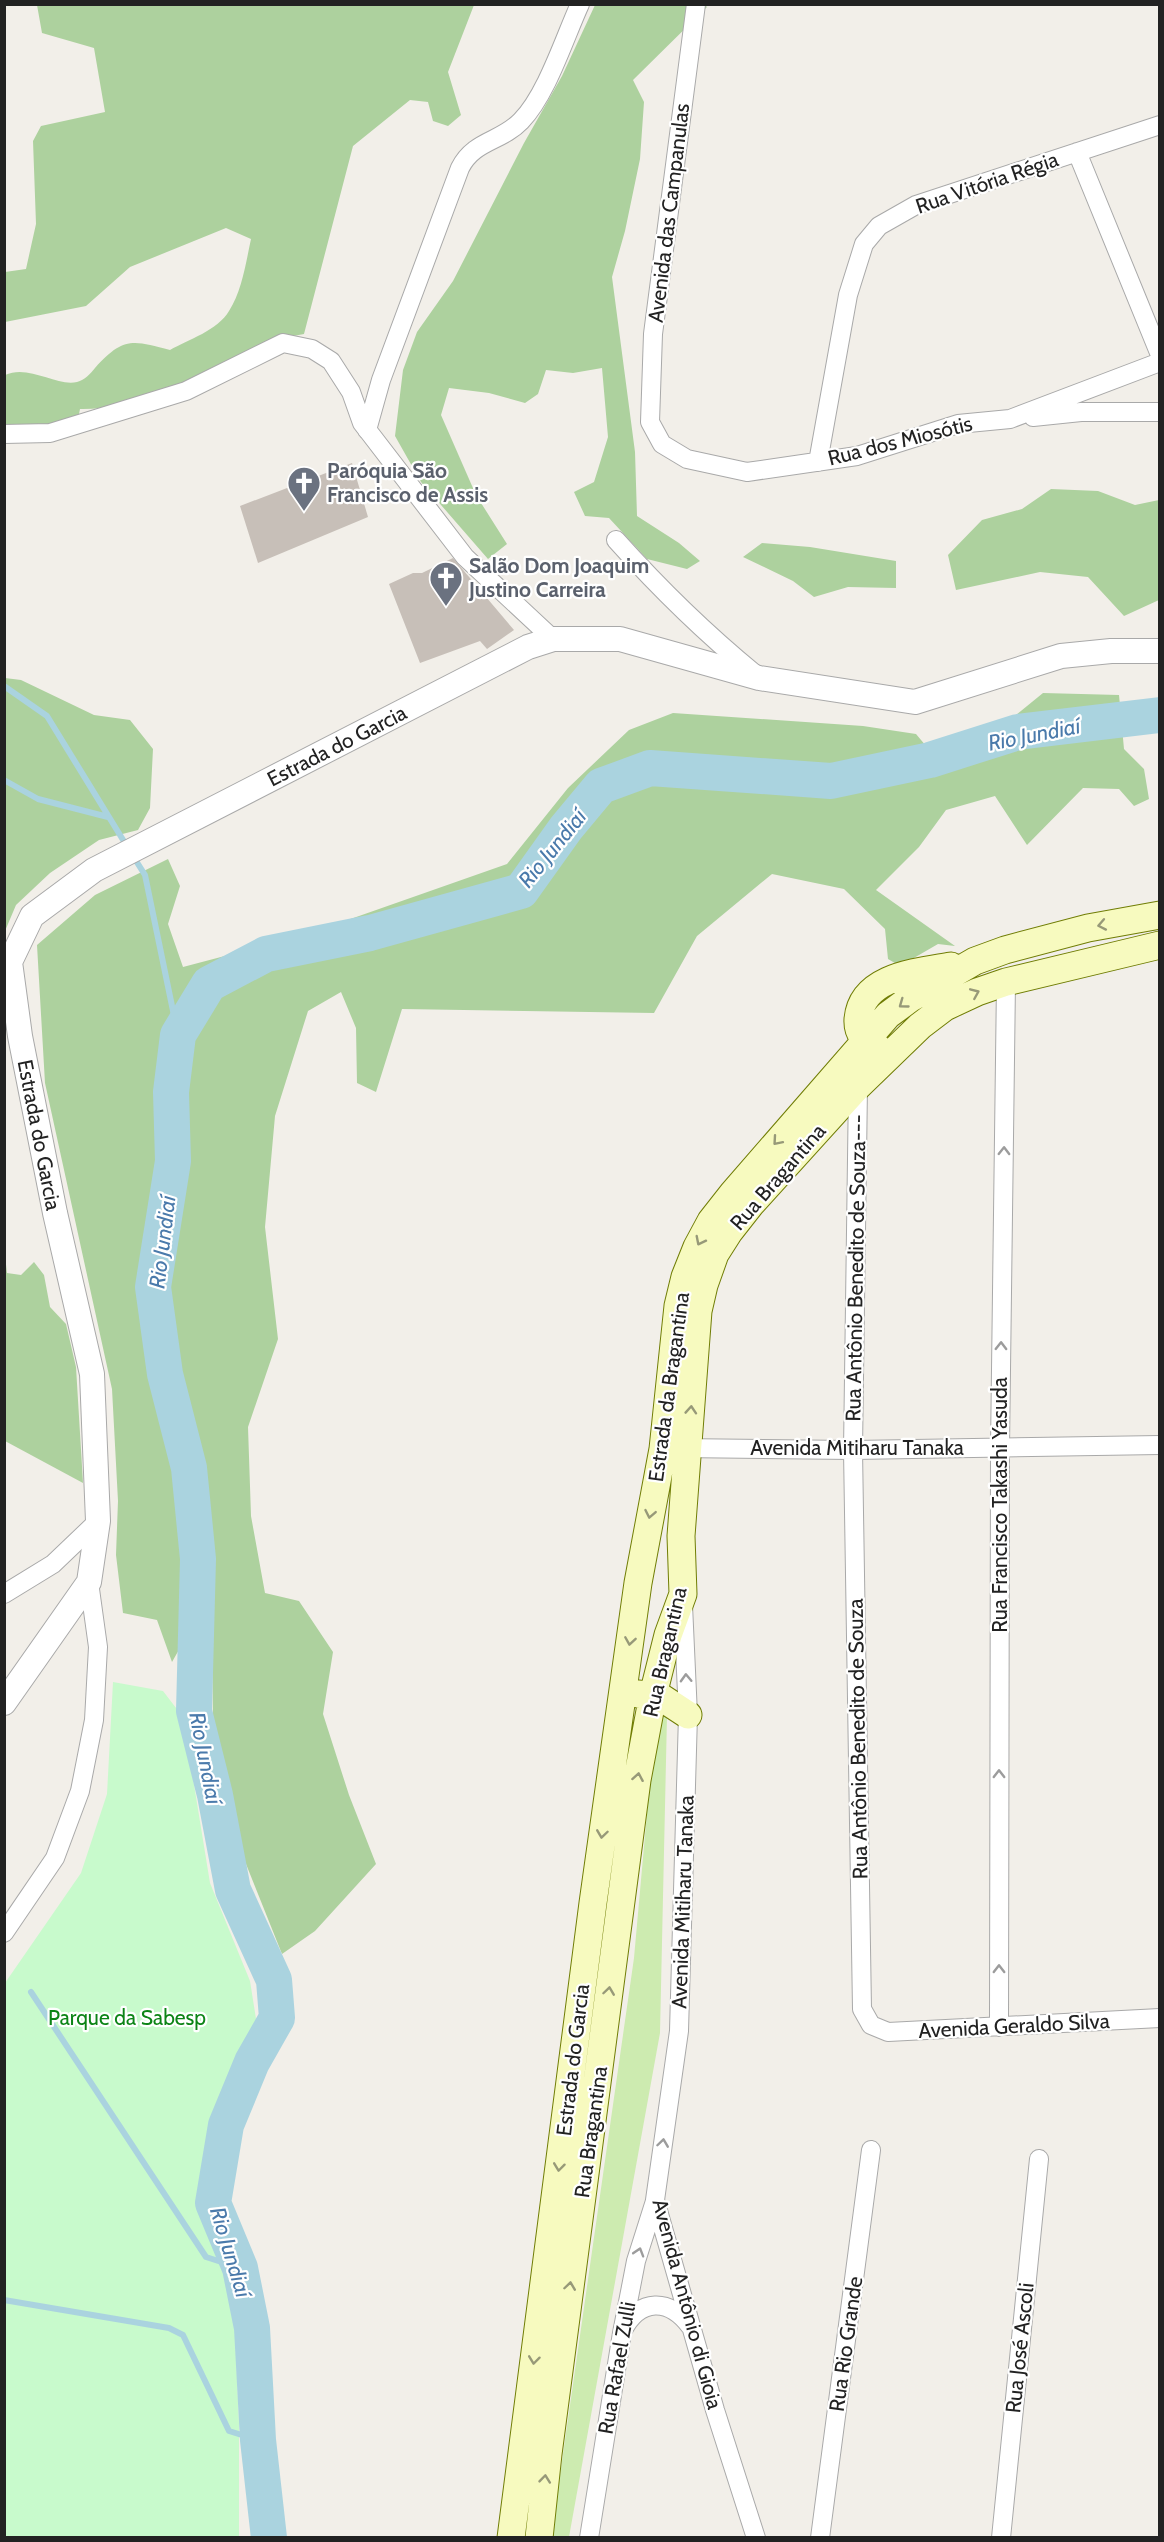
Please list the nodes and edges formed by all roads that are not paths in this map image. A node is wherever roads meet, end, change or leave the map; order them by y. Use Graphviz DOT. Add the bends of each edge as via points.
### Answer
graph roads {
  1 [pos="580,4"];
  2 [pos="696,4"];
  3 [pos="1160,125"];
  4 [pos="1077,152"];
  5 [pos="1160,355"];
  6 [pos="1160,362"];
  7 [pos="1160,412"];
  8 [pos="1010,419"];
  9 [pos="650,422"];
  10 [pos="367,430"];
  11 [pos="4,434"];
  12 [pos="818,462"];
  13 [pos="616,540"];
  14 [pos="553,639"];
  15 [pos="1160,651"];
  16 [pos="759,678"];
  17 [pos="1160,915"];
  18 [pos="1160,945"];
  19 [pos="1006,982"];
  20 [pos="864,1041"];
  21 [pos="891,1054"];
  22 [pos="858,1086"];
  23 [pos="815,1096"];
  24 [pos="821,1127"];
  25 [pos="1160,1445"];
  26 [pos="1000,1447"];
  27 [pos="675,1449"];
  28 [pos="853,1450"];
  29 [pos="98,1521"];
  30 [pos="89,1582"];
  31 [pos="4,1594"];
  32 [pos="637,1594"];
  33 [pos="683,1594"];
  34 [pos="668,1635"];
  35 [pos="653,1695"];
  36 [pos="621,1698"];
  37 [pos="4,1703"];
  38 [pos="688,1715"];
  39 [pos="4,1933"];
  40 [pos="1160,2018"];
  41 [pos="871,2025"];
  42 [pos="999,2027"];
  43 [pos="679,2031"];
  44 [pos="872,2150"];
  45 [pos="1040,2158"];
  46 [pos="655,2200"];
  47 [pos="691,2328"];
  48 [pos="622,2333"];
  49 [pos="512,2538"];
  50 [pos="539,2538"];
  51 [pos="589,2538"];
  52 [pos="756,2538"];
  53 [pos="820,2538"];
  54 [pos="1001,2538"];
  1 -- 10 [label="street" via="530,112 510,131 472,150 460,168 381,380"];
  2 -- 9 [label="street, Avenida das Campanulas" via="653,334"];
  3 -- 4 [label="street, Rua Vitória Régia"];
  4 -- 5 [label="street"];
  4 -- 12 [label="street, Rua Vitória Régia" via="916,205 879,226 864,244 848,295"];
  6 -- 8 [label="street, Rua dos Miosótis"];
  7 -- 8 [label="street" via="1081,412"];
  8 -- 12 [label="street, Rua dos Miosótis" via="958,424 857,456"];
  9 -- 12 [label="street, Rua dos Miosótis" via="662,444 687,459 747,472"];
  10 -- 11 [label="street" via="351,392 331,362 312,349 283,344 186,391 111,416 50,433"];
  10 -- 14 [label="street" via="465,557"];
  13 -- 16 [label="street"];
  14 -- 16 [label="street, Estrada do Garcia" via="620,639"];
  14 -- 29 [label="street, Estrada do Garcia" via="528,647 94,870 32,916 10,962 50,1191 92,1374"];
  15 -- 16 [label="street, Estrada do Garcia" via="1061,656 915,702"];
  17 -- 20 [label="main road, Estrada da Bragantina, one-way" via="1088,928 975,961 911,998"];
  18 -- 19 [label="main road, Rua Bragantina"];
  21 -- 19 [label="main road, Rua Bragantina, one-way" via="945,1007"];
  26 -- 19 [label="street, Rua Francisco Takashi Yasuda, one-way"];
  20 -- 21 [label="main road"];
  20 -- 23 [label="main road, Estrada da Bragantina"];
  21 -- 22 [label="main road, Rua Bragantina"];
  22 -- 24 [label="main road, Rua Bragantina"];
  22 -- 28 [label="street, Rua Antônio Benedito de Souza---"];
  23 -- 24 [label="main road" via="822,1111"];
  23 -- 27 [label="main road, Estrada da Bragantina, one-way" via="711,1221 685,1277 678,1306"];
  27 -- 24 [label="main road, Rua Bragantina, one-way" via="698,1311 715,1254 751,1204"];
  25 -- 26 [label="street, Avenida Mitiharu Tanaka"];
  26 -- 28 [label="street, Avenida Mitiharu Tanaka"];
  42 -- 26 [label="street, Rua Francisco Takashi Yasuda, one-way"];
  27 -- 28 [label="street, Avenida Mitiharu Tanaka"];
  27 -- 32 [label="main road, Estrada da Bragantina, one-way"];
  27 -- 33 [label="main road, Rua Bragantina"];
  28 -- 41 [label="street, Rua Antônio Benedito de Souza" via="862,2009"];
  29 -- 30 [label="street, Estrada do Garcia"];
  29 -- 31 [label="street" via="53,1564"];
  30 -- 37 [label="street, Estrada do Garcia"];
  30 -- 39 [label="street" via="98,1647 94,1720 80,1791 55,1858"];
  32 -- 34 [label="main road" via="655,1626"];
  32 -- 36 [label="main road, Estrada do Garcia, one-way"];
  33 -- 34 [label="main road, Rua Bragantina"];
  38 -- 33 [label="street, Avenida Mitiharu Tanaka, one-way"];
  34 -- 35 [label="main road, Rua Bragantina"];
  35 -- 36 [label="main road"];
  35 -- 38 [label="main road"];
  50 -- 35 [label="main road, Rua Bragantina, one-way" via="636,1792"];
  36 -- 49 [label="main road, Estrada do Garcia, one-way"];
  38 -- 43 [label="street, Avenida Mitiharu Tanaka"];
  40 -- 42 [label="street, Avenida Geraldo Silva"];
  41 -- 42 [label="street, Avenida Geraldo Silva" via="888,2032"];
  46 -- 43 [label="street, Avenida Antônio di Gioia, one-way"];
  44 -- 53 [label="street, Rua Rio Grande"];
  45 -- 54 [label="street, Rua José Ascoli"];
  46 -- 47 [label="street, Avenida Antônio di Gioia"];
  48 -- 46 [label="street, Rua Rafael Zulli, one-way" via="636,2261"];
  47 -- 48 [label="street" via="680,2313 664,2306 646,2307 630,2317"];
  47 -- 52 [label="street, Avenida Antônio di Gioia"];
  48 -- 51 [label="street, Rua Rafael Zulli"];
}
